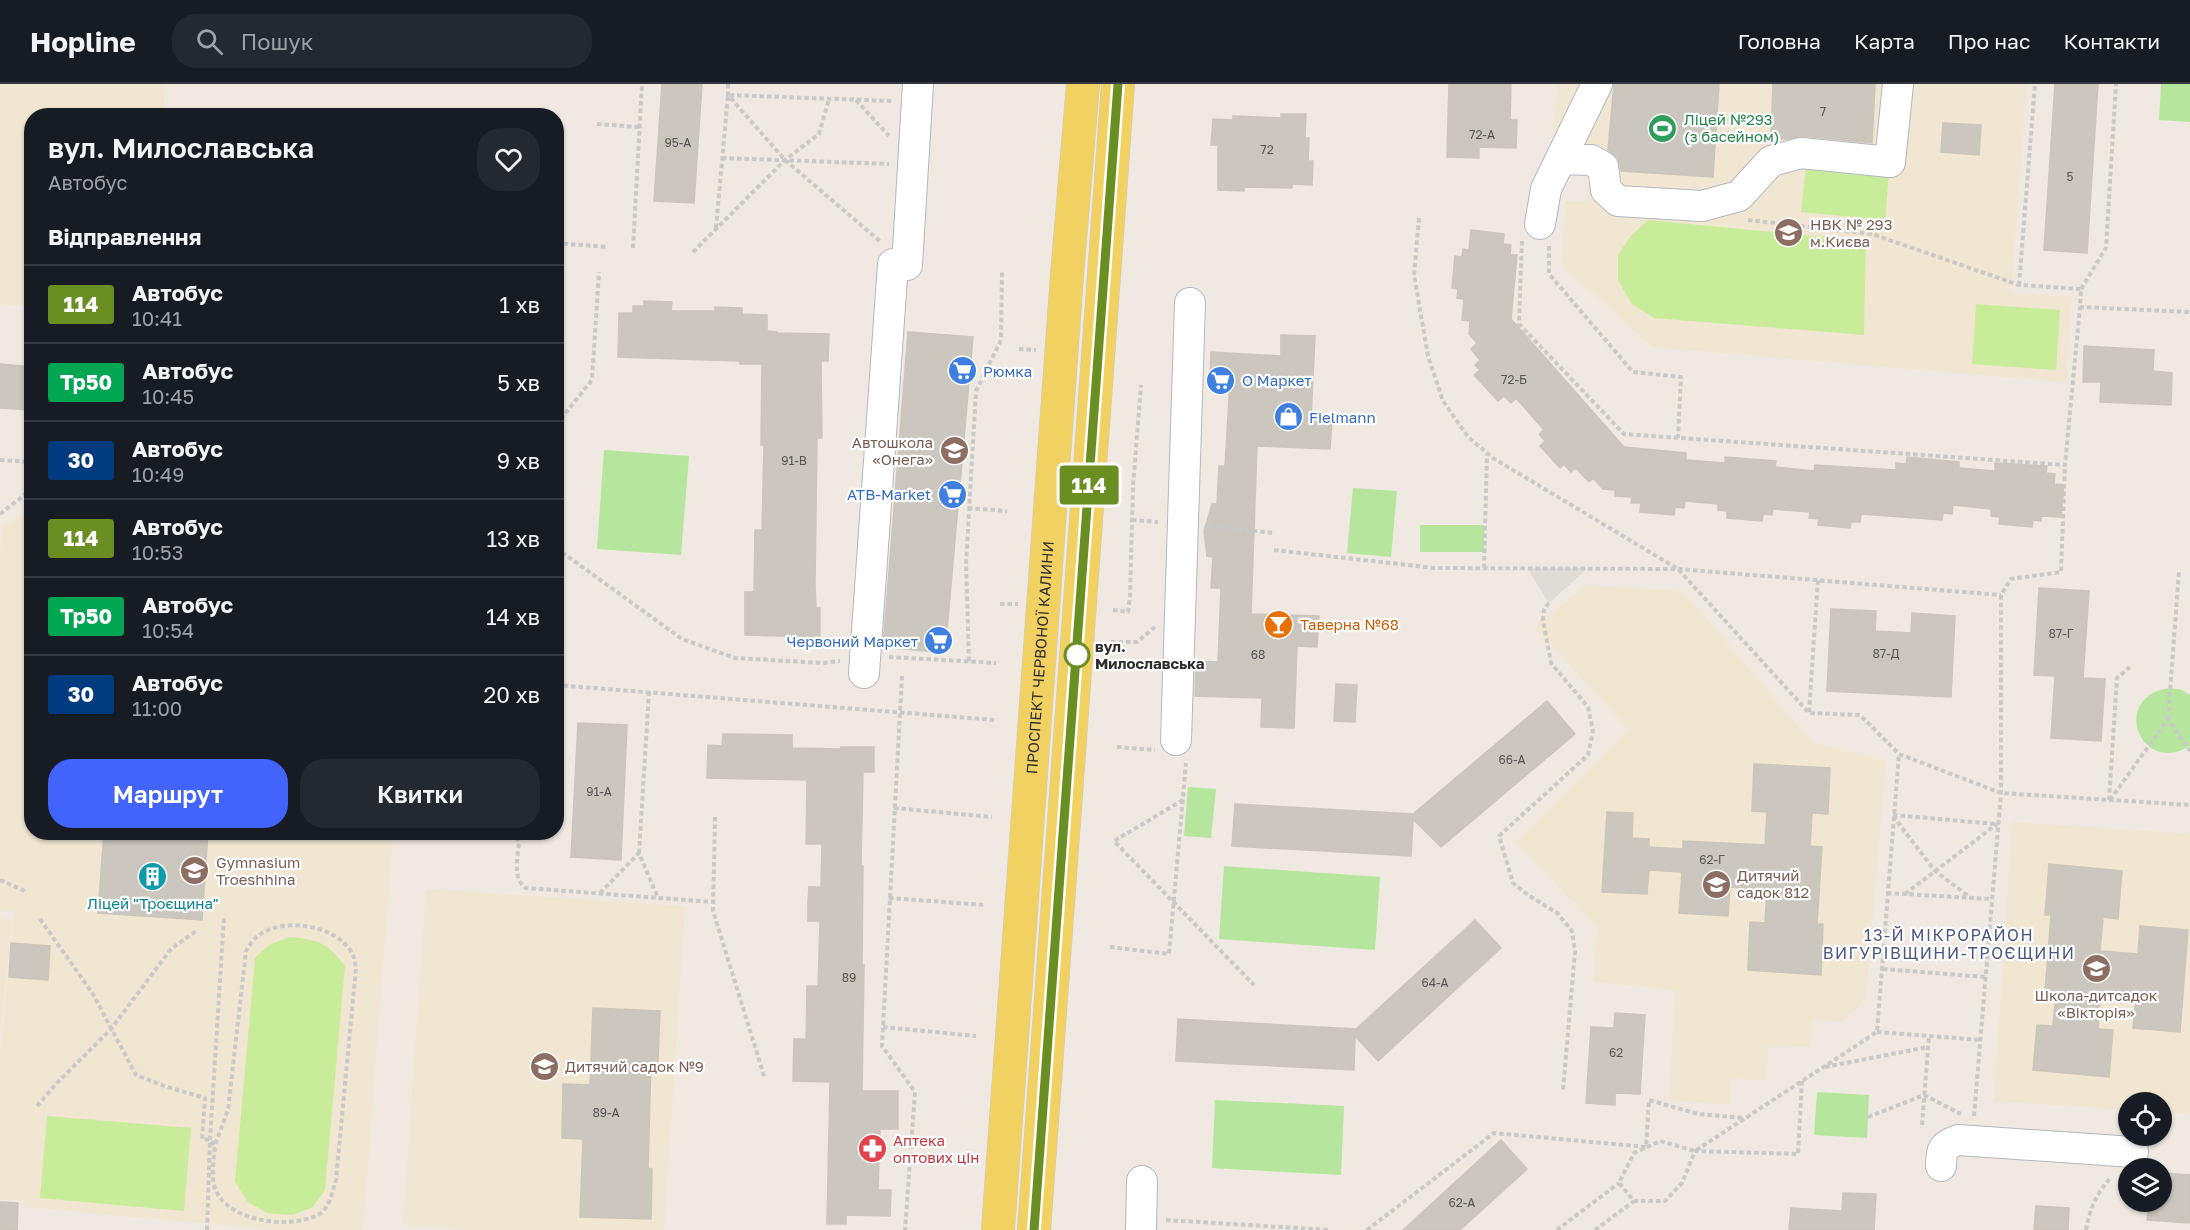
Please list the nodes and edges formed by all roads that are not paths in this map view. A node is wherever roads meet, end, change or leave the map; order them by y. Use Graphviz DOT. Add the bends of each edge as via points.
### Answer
graph roads {
  1 [pos="1059,84"];
  2 [pos="1083,84"];
  3 [pos="1118,84"];
  4 [pos="1143,84"];
  5 [pos="1597,84"];
  6 [pos="1898,84"];
  7 [pos="918,93"];
  8 [pos="1080,135"];
  9 [pos="1114,136"];
  10 [pos="1561,159"];
  11 [pos="1532,229"];
  12 [pos="1190,303"];
  13 [pos="864,673"];
  14 [pos="1175,750"];
  15 [pos="2133,1152"];
  16 [pos="1941,1166"];
  17 [pos="1142,1181"];
  18 [pos="1141,1225"];
  19 [pos="998,1230"];
  20 [pos="1034,1230"];
  1 -- 8 [label="main road"];
  2 -- 8 [label="main road, ПРОСПЕКТ ЧЕРВОНОЇ КАЛИНИ"];
  3 -- 9 [label="main road"];
  4 -- 9 [label="main road"];
  5 -- 10 [label="lane"];
  6 -- 10 [label="lane" via="1890,162 1801,153 1771,161 1739,196 1702,206 1618,201 1606,190 1603,167 1591,160"];
  7 -- 13 [label="lane"];
  8 -- 19 [label="main road, ПРОСПЕКТ ЧЕРВОНОЇ КАЛИНИ"];
  9 -- 20 [label="main road"];
  10 -- 11 [label="lane"];
  12 -- 14 [label="lane"];
  15 -- 16 [label="lane" via="1958,1140 1942,1150"];
  17 -- 18 [label="lane"];
}
